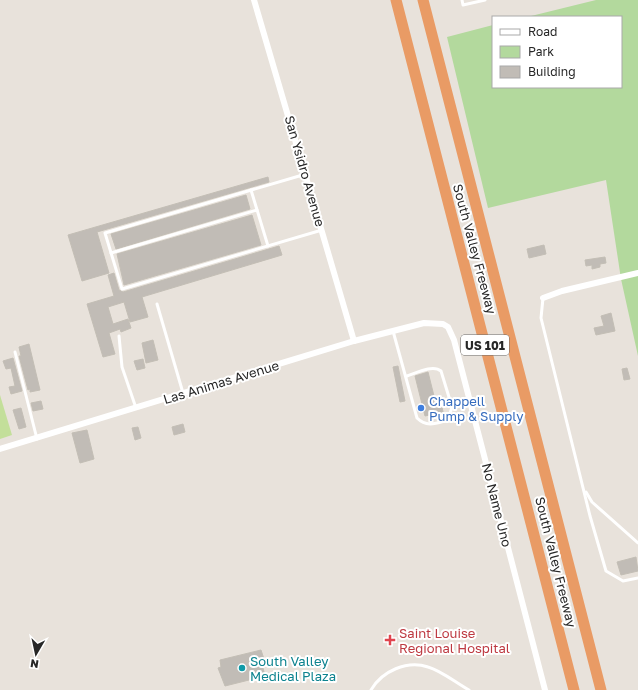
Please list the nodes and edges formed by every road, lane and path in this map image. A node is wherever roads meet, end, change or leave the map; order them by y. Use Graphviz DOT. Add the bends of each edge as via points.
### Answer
graph roads {
  1 [pos="254,0"];
  2 [pos="396,0"];
  3 [pos="422,0"];
  4 [pos="462,0"];
  5 [pos="485,0"];
  6 [pos="306,174"];
  7 [pos="251,190"];
  8 [pos="257,210"];
  9 [pos="322,230"];
  10 [pos="268,246"];
  11 [pos="111,253"];
  12 [pos="638,274"];
  13 [pos="543,298"];
  14 [pos="157,304"];
  15 [pos="443,324"];
  16 [pos="393,331"];
  17 [pos="119,336"];
  18 [pos="354,341"];
  19 [pos="15,352"];
  20 [pos="407,376"];
  21 [pos="184,394"];
  22 [pos="136,408"];
  23 [pos="37,438"];
  24 [pos="0,449"];
  25 [pos="584,489"];
  26 [pos="638,543"];
  27 [pos="638,578"];
  28 [pos="371,690"];
  29 [pos="469,690"];
  30 [pos="545,690"];
  31 [pos="574,690"];
  32 [pos="601,690"];
  1 -- 6 [label="street, San Ysidro Avenue"];
  2 -- 31 [label="highway, South Valley Freeway / US 101"];
  3 -- 32 [label="highway, South Valley Freeway / US 101"];
  4 -- 5 [label="lane" via="463,5"];
  6 -- 7 [label="lane"];
  6 -- 9 [label="street, San Ysidro Avenue"];
  7 -- 8 [label="lane"];
  7 -- 11 [label="lane" via="105,233"];
  8 -- 10 [label="lane"];
  8 -- 11 [label="lane"];
  9 -- 10 [label="lane"];
  9 -- 18 [label="street, San Ysidro Avenue"];
  10 -- 11 [label="lane" via="122,289"];
  12 -- 13 [label="street" via="562,291"];
  13 -- 25 [label="lane" via="541,318"];
  14 -- 21 [label="lane"];
  15 -- 16 [label="street, Las Animas Avenue" via="424,323"];
  15 -- 30 [label="street, No Name Uno" via="448,327 454,340"];
  16 -- 18 [label="street, Las Animas Avenue"];
  16 -- 20 [label="lane"];
  17 -- 22 [label="lane" via="122,367"];
  18 -- 21 [label="street, Las Animas Avenue"];
  19 -- 23 [label="lane"];
  20 -- 20 [label="lane" via="417,418 428,425 448,420 452,407 441,371 432,368"];
  21 -- 22 [label="street, Las Animas Avenue"];
  22 -- 23 [label="street, Las Animas Avenue"];
  23 -- 24 [label="street, Las Animas Avenue"];
  25 -- 26 [label="lane" via="592,502"];
  25 -- 27 [label="lane" via="606,570 623,581"];
  28 -- 29 [label="lane" via="384,675 399,667 414,665 428,667"];
}
